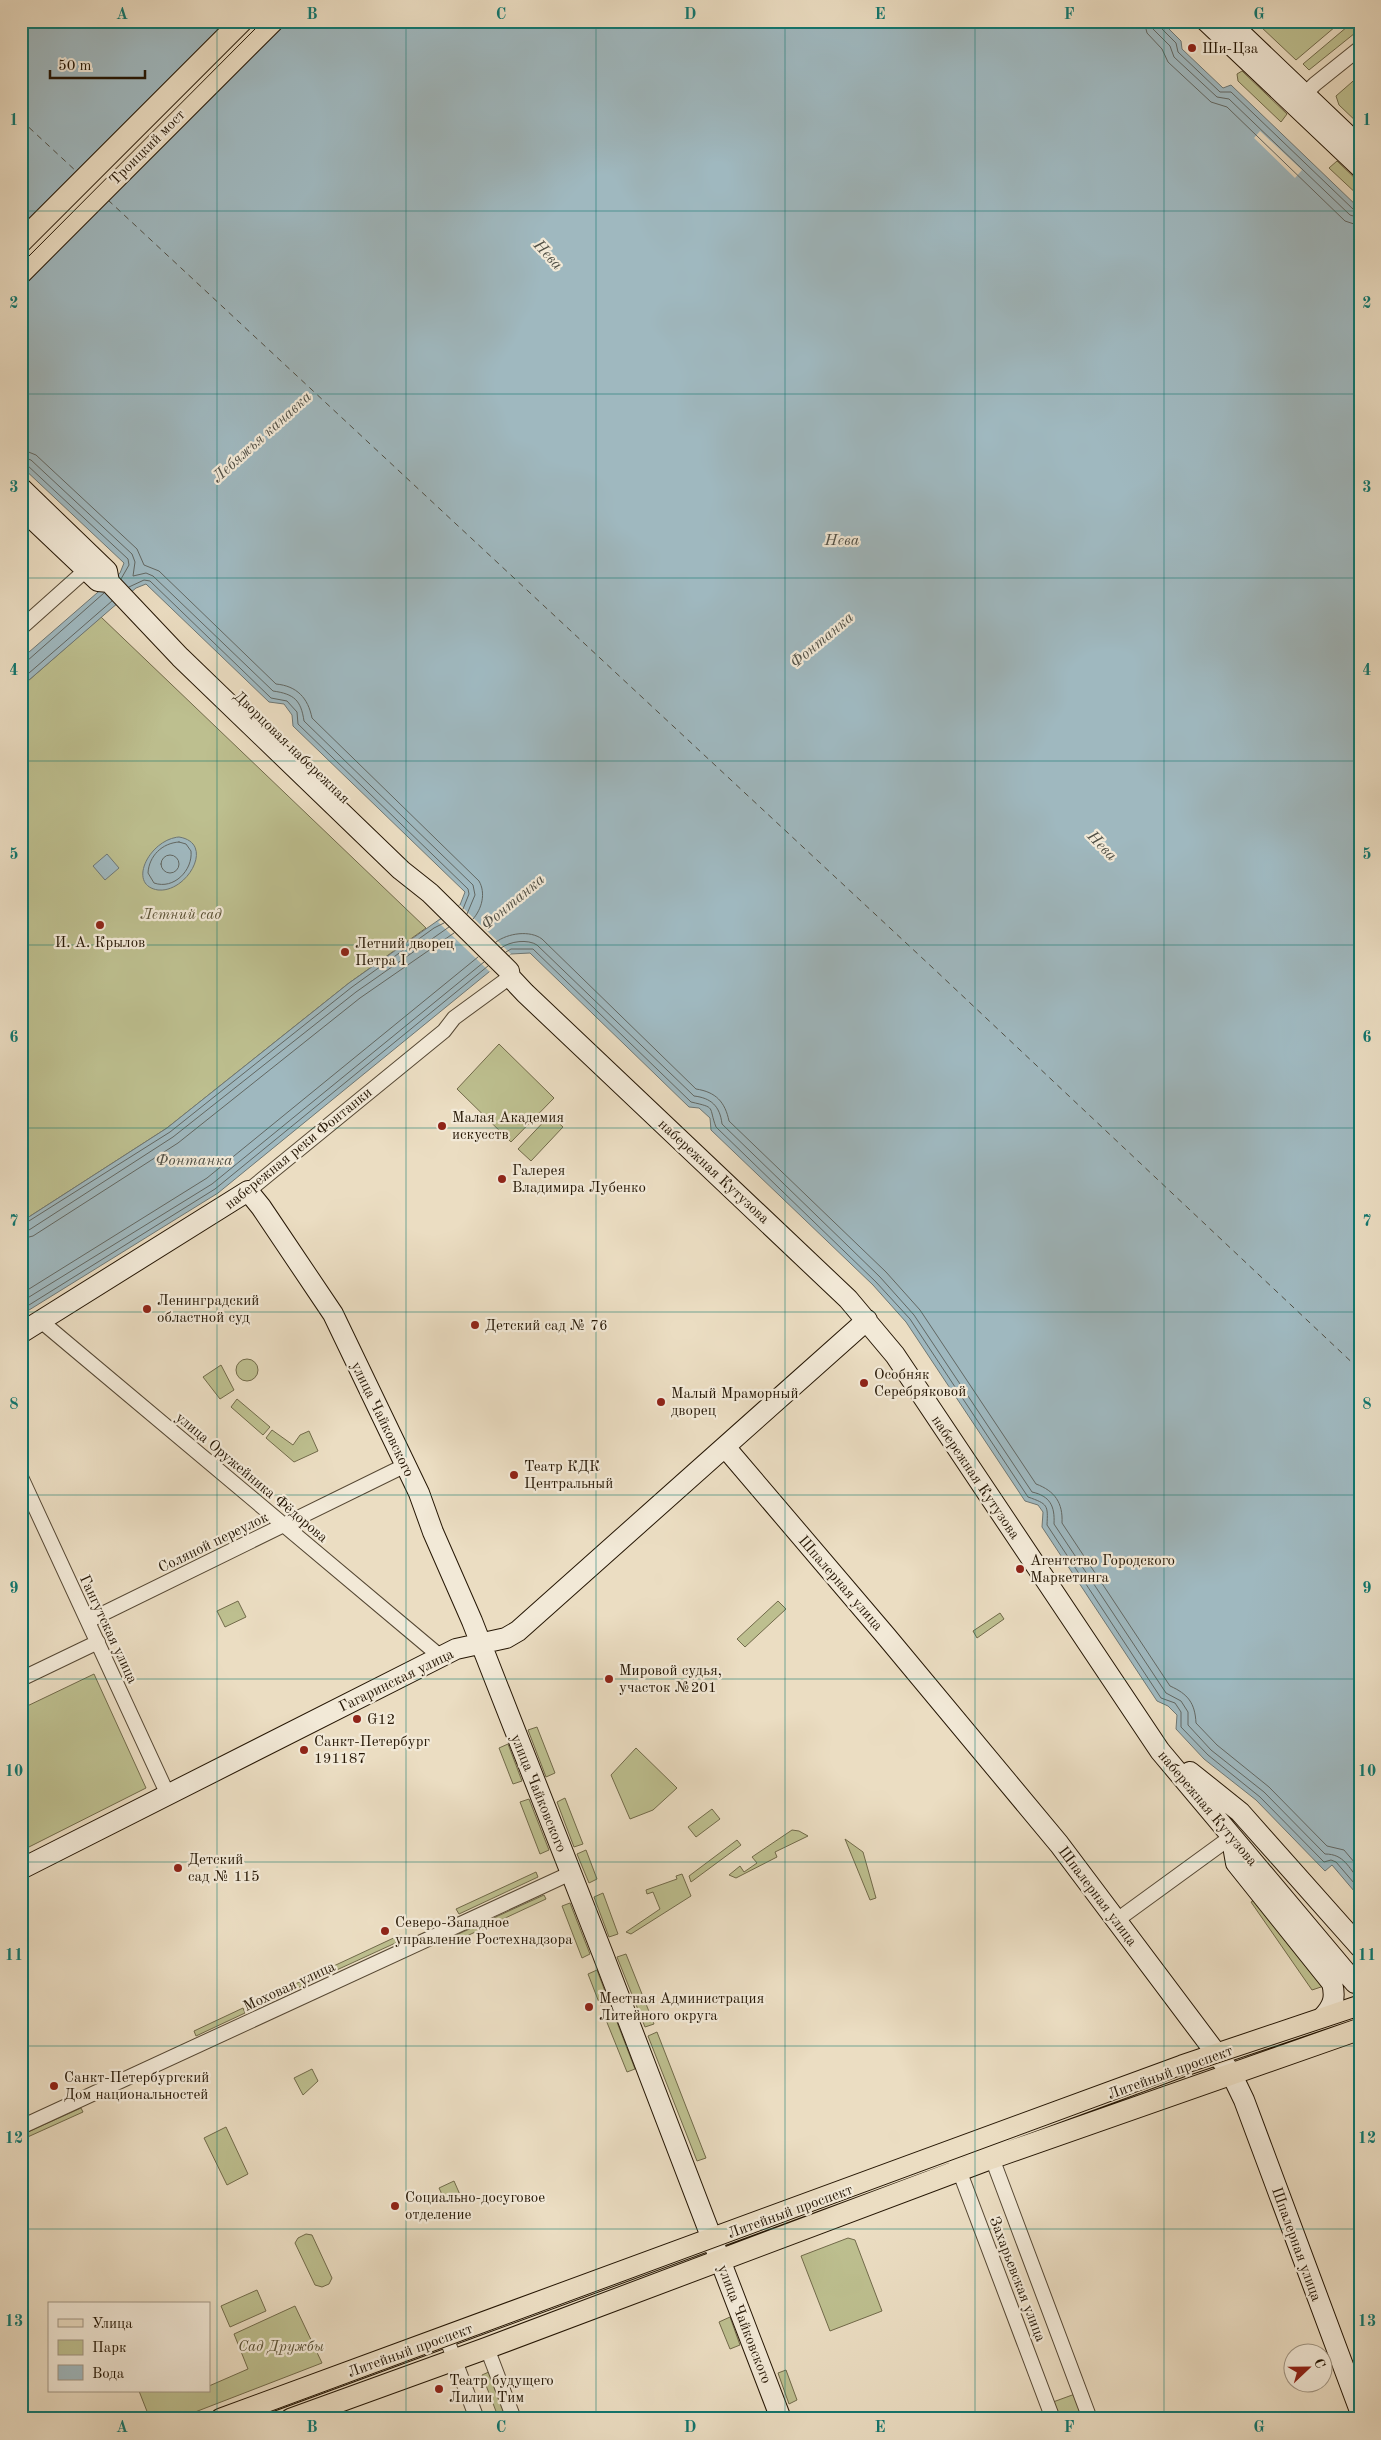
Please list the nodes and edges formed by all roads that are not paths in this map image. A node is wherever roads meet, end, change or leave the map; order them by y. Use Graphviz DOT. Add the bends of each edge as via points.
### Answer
graph roads {
  1 [pos="242,21"];
  2 [pos="273,21"];
  3 [pos="1206,21"];
  4 [pos="1228,21"];
  5 [pos="1360,48"];
  6 [pos="1299,100"];
  7 [pos="1360,147"];
  8 [pos="1360,167"];
  9 [pos="21,242"];
  10 [pos="21,273"];
  11 [pos="21,488"];
  12 [pos="21,508"];
  13 [pos="86,570"];
  14 [pos="109,582"];
  15 [pos="21,628"];
  16 [pos="506,970"];
  17 [pos="248,1191"];
  18 [pos="867,1320"];
  19 [pos="42,1322"];
  20 [pos="21,1333"];
  21 [pos="725,1447"];
  22 [pos="406,1466"];
  23 [pos="21,1477"];
  24 [pos="285,1525"];
  25 [pos="88,1620"];
  26 [pos="98,1642"];
  27 [pos="481,1644"];
  28 [pos="441,1657"];
  29 [pos="21,1679"];
  30 [pos="1190,1772"];
  31 [pos="168,1795"];
  32 [pos="1231,1837"];
  33 [pos="21,1869"];
  34 [pos="571,1873"];
  35 [pos="1117,1920"];
  36 [pos="1360,1948"];
  37 [pos="1357,1977"];
  38 [pos="1360,2006"];
  39 [pos="1323,2017"];
  40 [pos="1357,2030"];
  41 [pos="1218,2055"];
  42 [pos="1225,2075"];
  43 [pos="21,2127"];
  44 [pos="992,2158"];
  45 [pos="955,2161"];
  46 [pos="713,2239"];
  47 [pos="721,2259"];
  48 [pos="446,2337"];
  49 [pos="488,2348"];
  50 [pos="454,2359"];
  51 [pos="1360,2411"];
  52 [pos="221,2419"];
  53 [pos="291,2419"];
  54 [pos="477,2419"];
  55 [pos="514,2419"];
  56 [pos="781,2419"];
  57 [pos="1053,2419"];
  58 [pos="1090,2419"];
  59 [pos="1349,2419"];
  1 -- 9 [label="main road, Троицкий мост"];
  2 -- 10 [label="main road, Троицкий мост"];
  3 -- 6 [label="main road"];
  4 -- 6 [label="main road"];
  5 -- 6 [label="street"];
  6 -- 7 [label="main road"];
  6 -- 8 [label="main road"];
  11 -- 14 [label="main road" via="107,571"];
  12 -- 13 [label="main road"];
  13 -- 14 [label="main road" via="98,581"];
  13 -- 15 [label="street"];
  14 -- 16 [label="main road, Дворцовая набережная" via="180,657 401,870 430,893"];
  16 -- 17 [label="street, набережная реки Фонтанки" via="444,1031"];
  16 -- 18 [label="main road, набережная Кутузова"];
  16 -- 30 [label="main road, набережная Кутузова" via="519,973 534,985 856,1289 893,1331"];
  17 -- 19 [label="main road, набережная реки Фонтанки"];
  17 -- 22 [label="main road, улица Чайковского" via="325,1300"];
  18 -- 21 [label="main road, Гагаринская улица"];
  18 -- 32 [label="main road, набережная Кутузова" via="901,1364 1160,1751"];
  19 -- 20 [label="main road, набережная реки Фонтанки"];
  19 -- 24 [label="street, улица Оружейника Фёдорова"];
  21 -- 27 [label="main road, Гагаринская улица" via="518,1631 506,1638"];
  21 -- 35 [label="main road, Шпалерная улица" via="1013,1788"];
  22 -- 24 [label="street, Соляной переулок"];
  22 -- 27 [label="main road, улица Чайковского"];
  23 -- 25 [label="street, Гангутская улица"];
  24 -- 25 [label="street, Соляной переулок"];
  24 -- 28 [label="street, улица Оружейника Фёдорова"];
  25 -- 26 [label="street, Гангутская улица"];
  26 -- 29 [label="street"];
  26 -- 31 [label="street, Гангутская улица"];
  27 -- 28 [label="main road, Гагаринская улица" via="456,1649"];
  27 -- 34 [label="main road, улица Чайковского"];
  28 -- 31 [label="main road, Гагаринская улица"];
  30 -- 36 [label="main road" via="1240,1812"];
  30 -- 37 [label="main road, набережная Кутузова"];
  31 -- 33 [label="main road, Гагаринская улица"];
  32 -- 35 [label="street"];
  32 -- 37 [label="main road, набережная Кутузова"];
  32 -- 39 [label="main road" via="1236,1863 1332,1983 1334,2000"];
  34 -- 43 [label="street, Моховая улица"];
  34 -- 46 [label="main road, улица Чайковского"];
  35 -- 41 [label="main road, Шпалерная улица"];
  38 -- 39 [label="main road, Литейный проспект"];
  39 -- 41 [label="main road, Литейный проспект"];
  40 -- 42 [label="main road, Литейный проспект"];
  41 -- 42 [label="main road, Шпалерная улица"];
  41 -- 45 [label="main road, Литейный проспект"];
  42 -- 44 [label="main road, Литейный проспект"];
  42 -- 51 [label="main road, Шпалерная улица" via="1244,2100"];
  42 -- 59 [label="main road, Шпалерная улица" via="1231,2104"];
  44 -- 45 [label="main road, Литейный проспект"];
  44 -- 58 [label="street, Захарьевская улица"];
  45 -- 46 [label="main road, Литейный проспект"];
  45 -- 47 [label="main road, Литейный проспект"];
  45 -- 57 [label="street, Захарьевская улица"];
  46 -- 47 [label="main road, улица Чайковского"];
  46 -- 48 [label="main road, Литейный проспект"];
  47 -- 49 [label="main road, Литейный проспект"];
  47 -- 56 [label="main road, улица Чайковского"];
  48 -- 50 [label="street"];
  48 -- 52 [label="main road, Литейный проспект"];
  49 -- 50 [label="main road, Литейный проспект"];
  49 -- 55 [label="street"];
  50 -- 53 [label="main road, Литейный проспект"];
  50 -- 54 [label="street"];
}
